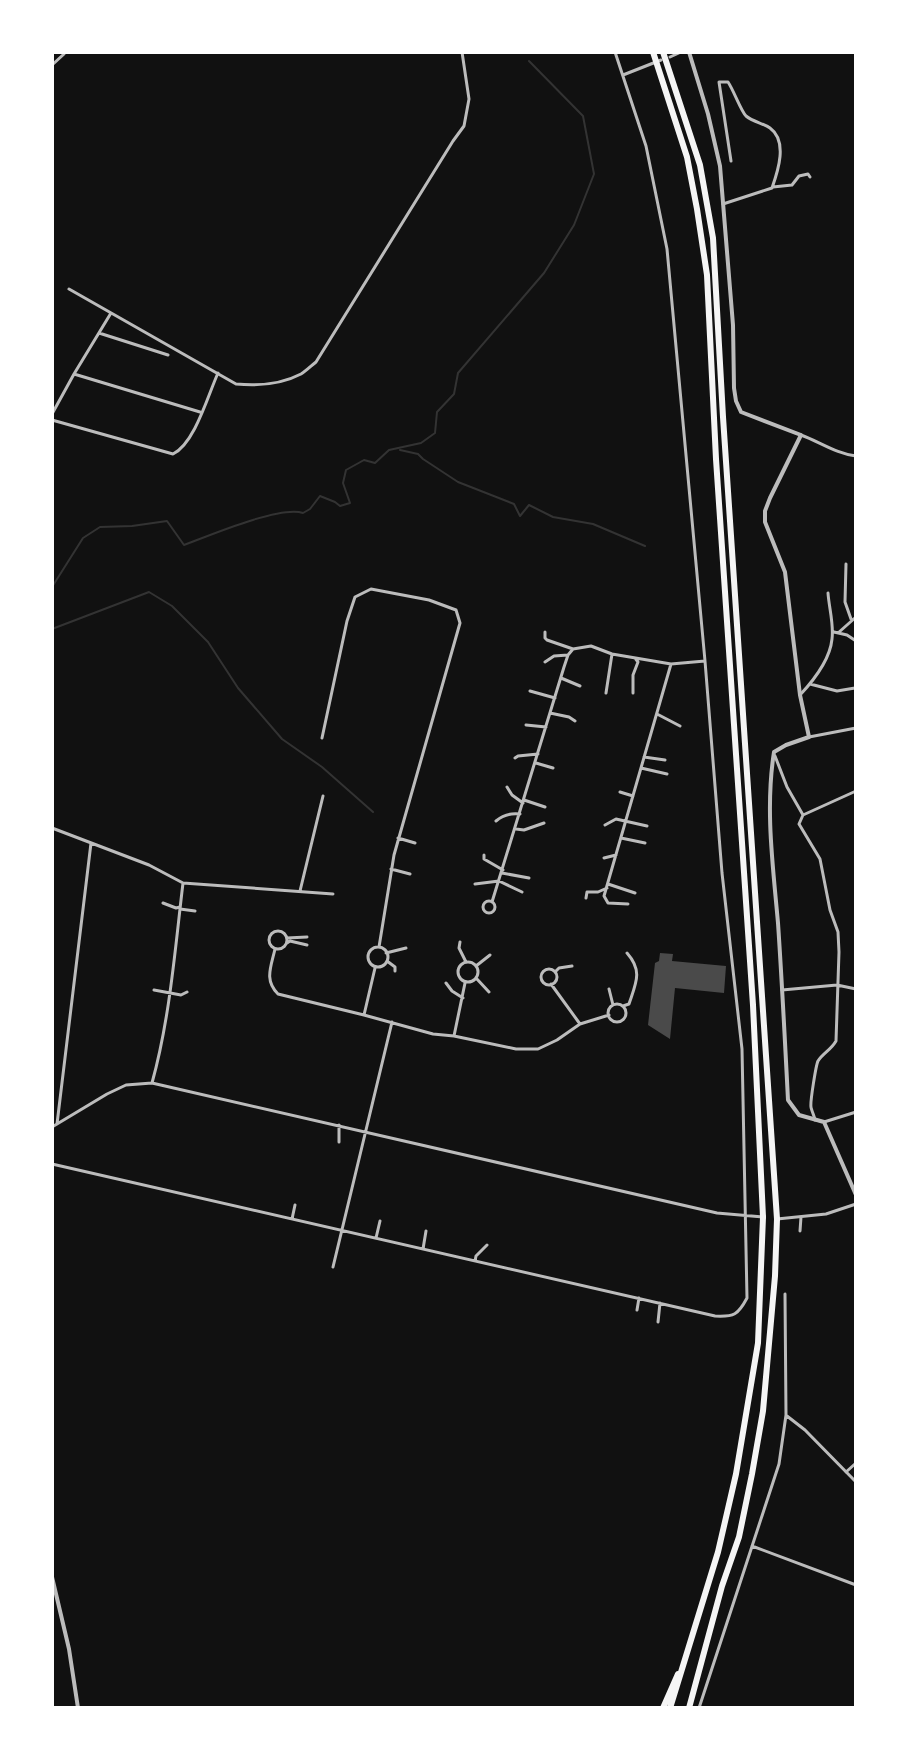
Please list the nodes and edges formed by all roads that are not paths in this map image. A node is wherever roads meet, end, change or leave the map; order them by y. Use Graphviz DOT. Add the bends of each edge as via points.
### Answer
graph roads {
  1 [pos="462,52"];
  2 [pos="615,52"];
  3 [pos="653,52"];
  4 [pos="681,52"];
  5 [pos="689,52"];
  6 [pos="64,54"];
  7 [pos="667,54"];
  8 [pos="661,60"];
  9 [pos="52,65"];
  10 [pos="623,75"];
  11 [pos="731,161"];
  12 [pos="810,177"];
  13 [pos="773,187"];
  14 [pos="723,204"];
  15 [pos="69,289"];
  16 [pos="111,313"];
  17 [pos="99,333"];
  18 [pos="168,355"];
  19 [pos="218,372"];
  20 [pos="74,374"];
  21 [pos="201,412"];
  22 [pos="52,417"];
  23 [pos="801,435"];
  24 [pos="856,456"];
  25 [pos="846,564"];
  26 [pos="828,593"];
  27 [pos="854,618"];
  28 [pos="545,632"];
  29 [pos="832,632"];
  30 [pos="838,633"];
  31 [pos="855,639"];
  32 [pos="573,649"];
  33 [pos="612,654"];
  34 [pos="568,655"];
  35 [pos="635,658"];
  36 [pos="705,661"];
  37 [pos="545,662"];
  38 [pos="671,664"];
  39 [pos="561,678"];
  40 [pos="810,684"];
  41 [pos="580,686"];
  42 [pos="855,688"];
  43 [pos="530,691"];
  44 [pos="606,693"];
  45 [pos="633,693"];
  46 [pos="800,695"];
  47 [pos="555,698"];
  48 [pos="550,713"];
  49 [pos="657,714"];
  50 [pos="575,721"];
  51 [pos="526,725"];
  52 [pos="680,726"];
  53 [pos="546,727"];
  54 [pos="856,728"];
  55 [pos="809,737"];
  56 [pos="322,738"];
  57 [pos="774,752"];
  58 [pos="538,754"];
  59 [pos="644,757"];
  60 [pos="515,758"];
  61 [pos="665,760"];
  62 [pos="536,763"];
  63 [pos="553,768"];
  64 [pos="641,768"];
  65 [pos="667,774"];
  66 [pos="507,787"];
  67 [pos="856,791"];
  68 [pos="620,792"];
  69 [pos="323,796"];
  70 [pos="633,796"];
  71 [pos="524,802"];
  72 [pos="545,807"];
  73 [pos="520,814"];
  74 [pos="803,815"];
  75 [pos="496,821"];
  76 [pos="625,821"];
  77 [pos="544,823"];
  78 [pos="605,825"];
  79 [pos="647,826"];
  80 [pos="52,828"];
  81 [pos="516,829"];
  82 [pos="398,838"];
  83 [pos="621,838"];
  84 [pos="91,843"];
  85 [pos="415,843"];
  86 [pos="645,843"];
  87 [pos="484,855"];
  88 [pos="616,855"];
  89 [pos="604,858"];
  90 [pos="391,869"];
  91 [pos="503,871"];
  92 [pos="410,874"];
  93 [pos="529,878"];
  94 [pos="499,881"];
  95 [pos="183,883"];
  96 [pos="475,884"];
  97 [pos="607,886"];
  98 [pos="300,891"];
  99 [pos="522,892"];
  100 [pos="635,893"];
  101 [pos="333,894"];
  102 [pos="586,898"];
  103 [pos="492,902"];
  104 [pos="163,903"];
  105 [pos="628,904"];
  106 [pos="180,908"];
  107 [pos="195,911"];
  108 [pos="307,937"];
  109 [pos="287,941"];
  110 [pos="460,942"];
  111 [pos="307,945"];
  112 [pos="379,947"];
  113 [pos="406,948"];
  114 [pos="275,949"];
  115 [pos="386,953"];
  116 [pos="627,953"];
  117 [pos="490,955"];
  118 [pos="387,961"];
  119 [pos="466,962"];
  120 [pos="476,966"];
  121 [pos="572,966"];
  122 [pos="375,967"];
  123 [pos="395,971"];
  124 [pos="555,972"];
  125 [pos="476,978"];
  126 [pos="446,983"];
  127 [pos="465,983"];
  128 [pos="551,984"];
  129 [pos="837,985"];
  130 [pos="609,989"];
  131 [pos="856,989"];
  132 [pos="154,990"];
  133 [pos="782,990"];
  134 [pos="187,992"];
  135 [pos="489,992"];
  136 [pos="169,993"];
  137 [pos="463,998"];
  138 [pos="613,1005"];
  139 [pos="623,1006"];
  140 [pos="364,1015"];
  141 [pos="609,1015"];
  142 [pos="392,1022"];
  143 [pos="580,1024"];
  144 [pos="454,1036"];
  145 [pos="152,1083"];
  146 [pos="856,1112"];
  147 [pos="815,1120"];
  148 [pos="824,1122"];
  149 [pos="57,1124"];
  150 [pos="339,1125"];
  151 [pos="52,1127"];
  152 [pos="366,1132"];
  153 [pos="339,1142"];
  154 [pos="52,1164"];
  155 [pos="856,1195"];
  156 [pos="856,1204"];
  157 [pos="295,1205"];
  158 [pos="745,1216"];
  159 [pos="763,1217"];
  160 [pos="801,1217"];
  161 [pos="292,1219"];
  162 [pos="777,1219"];
  163 [pos="380,1221"];
  164 [pos="342,1230"];
  165 [pos="426,1231"];
  166 [pos="800,1231"];
  167 [pos="376,1238"];
  168 [pos="487,1245"];
  169 [pos="423,1249"];
  170 [pos="475,1261"];
  171 [pos="333,1267"];
  172 [pos="785,1294"];
  173 [pos="639,1298"];
  174 [pos="660,1303"];
  175 [pos="637,1310"];
  176 [pos="658,1322"];
  177 [pos="786,1415"];
  178 [pos="856,1463"];
  179 [pos="846,1472"];
  180 [pos="856,1482"];
  181 [pos="752,1546"];
  182 [pos="52,1577"];
  183 [pos="856,1585"];
  184 [pos="699,1618"];
  185 [pos="78,1708"];
  186 [pos="663,1708"];
  187 [pos="670,1708"];
  188 [pos="689,1708"];
  189 [pos="699,1708"];
  1 -- 19 [label="street" via="469,99 464,126 316,362 302,374 254,386 236,384"];
  2 -- 10 [label="street"];
  3 -- 159 [label="highway" via="687,157 707,275"];
  4 -- 7 [label="street"];
  5 -- 14 [label="street" via="720,166"];
  6 -- 9 [label="street"];
  7 -- 162 [label="highway" via="700,165 713,238"];
  8 -- 10 [label="street"];
  10 -- 36 [label="street" via="646,146 667,249"];
  11 -- 13 [label="street" via="719,82 728,82 744,115 771,128 780,143"];
  12 -- 13 [label="street"];
  13 -- 14 [label="street"];
  14 -- 23 [label="street" via="736,401 741,412"];
  15 -- 16 [label="street"];
  16 -- 17 [label="street"];
  16 -- 19 [label="street"];
  17 -- 18 [label="street"];
  17 -- 20 [label="street"];
  19 -- 21 [label="street"];
  20 -- 21 [label="street"];
  20 -- 22 [label="street"];
  21 -- 22 [label="street" via="191,436 173,454"];
  23 -- 24 [label="street"];
  23 -- 46 [label="street" via="765,511 785,572"];
  25 -- 27 [label="street" via="845,602"];
  26 -- 29 [label="street"];
  27 -- 30 [label="street"];
  28 -- 32 [label="street" via="547,640"];
  29 -- 30 [label="street"];
  29 -- 40 [label="street" via="828,655"];
  30 -- 31 [label="street"];
  32 -- 33 [label="street" via="591,646"];
  32 -- 34 [label="street"];
  33 -- 35 [label="street"];
  33 -- 44 [label="street"];
  34 -- 37 [label="street"];
  34 -- 39 [label="street"];
  35 -- 38 [label="street"];
  35 -- 45 [label="street"];
  36 -- 38 [label="street"];
  36 -- 158 [label="street" via="742,1049"];
  38 -- 49 [label="street"];
  39 -- 41 [label="street"];
  39 -- 47 [label="street"];
  40 -- 42 [label="street" via="837,691"];
  40 -- 46 [label="street"];
  43 -- 47 [label="street"];
  46 -- 55 [label="street"];
  47 -- 48 [label="street"];
  48 -- 50 [label="street"];
  48 -- 53 [label="street"];
  49 -- 52 [label="street"];
  49 -- 59 [label="street"];
  51 -- 53 [label="street"];
  53 -- 58 [label="street"];
  54 -- 55 [label="street"];
  55 -- 57 [label="street"];
  56 -- 82 [label="street" via="355,597 371,589 456,610 460,623"];
  57 -- 74 [label="street"];
  57 -- 133 [label="street" via="771,859"];
  58 -- 60 [label="street"];
  58 -- 62 [label="street"];
  59 -- 61 [label="street"];
  59 -- 64 [label="street"];
  62 -- 63 [label="street"];
  62 -- 71 [label="street"];
  64 -- 65 [label="street"];
  64 -- 70 [label="street"];
  66 -- 71 [label="street"];
  67 -- 74 [label="street"];
  68 -- 70 [label="street"];
  69 -- 98 [label="street"];
  70 -- 76 [label="street"];
  71 -- 72 [label="street"];
  71 -- 73 [label="street"];
  73 -- 75 [label="street"];
  73 -- 81 [label="street"];
  74 -- 129 [label="street" via="799,824 820,859 838,932"];
  76 -- 78 [label="street"];
  76 -- 79 [label="street"];
  76 -- 83 [label="street"];
  77 -- 81 [label="street"];
  80 -- 84 [label="street"];
  81 -- 91 [label="street"];
  82 -- 85 [label="street"];
  82 -- 90 [label="street"];
  83 -- 86 [label="street"];
  83 -- 88 [label="street"];
  84 -- 95 [label="street"];
  84 -- 149 [label="street"];
  87 -- 91 [label="street"];
  88 -- 89 [label="street"];
  88 -- 97 [label="street"];
  90 -- 92 [label="street"];
  90 -- 112 [label="street"];
  91 -- 93 [label="street"];
  91 -- 94 [label="street"];
  94 -- 96 [label="street"];
  94 -- 99 [label="street"];
  94 -- 103 [label="street"];
  95 -- 98 [label="street"];
  95 -- 106 [label="street"];
  97 -- 100 [label="street"];
  97 -- 102 [label="street" via="587,892"];
  97 -- 105 [label="street" via="608,903"];
  98 -- 101 [label="street"];
  104 -- 106 [label="street"];
  106 -- 107 [label="street"];
  106 -- 136 [label="street"];
  108 -- 109 [label="street"];
  109 -- 111 [label="street"];
  109 -- 114 [label="street" via="284,948"];
  109 -- 114 [label="street" via="282,932 273,932 269,943"];
  110 -- 119 [label="street"];
  112 -- 115 [label="street"];
  112 -- 122 [label="street" via="368,955"];
  113 -- 115 [label="street"];
  114 -- 140 [label="street" via="269,977 278,994"];
  115 -- 118 [label="street"];
  116 -- 139 [label="street" via="638,975 629,1004"];
  117 -- 120 [label="street"];
  118 -- 122 [label="street"];
  118 -- 123 [label="street"];
  119 -- 120 [label="street"];
  119 -- 127 [label="street" via="457,972"];
  120 -- 125 [label="street"];
  121 -- 124 [label="street"];
  122 -- 140 [label="street"];
  124 -- 128 [label="street"];
  124 -- 128 [label="street" via="546,969 541,974 544,983"];
  125 -- 127 [label="street"];
  125 -- 135 [label="street"];
  126 -- 137 [label="street"];
  127 -- 137 [label="street"];
  128 -- 143 [label="street"];
  129 -- 131 [label="street"];
  129 -- 133 [label="street"];
  129 -- 147 [label="street" via="836,1041 815,1067 810,1103"];
  130 -- 138 [label="street"];
  132 -- 136 [label="street"];
  133 -- 147 [label="street" via="788,1100 799,1115"];
  134 -- 136 [label="street"];
  136 -- 145 [label="street"];
  137 -- 144 [label="street"];
  138 -- 139 [label="street"];
  138 -- 141 [label="street"];
  139 -- 141 [label="street" via="623,1020"];
  140 -- 142 [label="street"];
  141 -- 143 [label="street"];
  142 -- 144 [label="street"];
  142 -- 152 [label="street"];
  143 -- 144 [label="street" via="538,1049"];
  145 -- 149 [label="street" via="126,1085"];
  145 -- 150 [label="street"];
  146 -- 148 [label="street"];
  147 -- 148 [label="street"];
  148 -- 155 [label="street"];
  149 -- 151 [label="street"];
  150 -- 152 [label="street"];
  150 -- 153 [label="street"];
  152 -- 158 [label="street"];
  152 -- 164 [label="street"];
  154 -- 161 [label="street"];
  156 -- 160 [label="street"];
  157 -- 161 [label="street"];
  158 -- 159 [label="street"];
  158 -- 174 [label="street" via="747,1298 741,1310 731,1317 715,1316"];
  159 -- 184 [label="highway" via="758,1343 736,1474"];
  160 -- 162 [label="street"];
  160 -- 166 [label="street"];
  161 -- 164 [label="street"];
  162 -- 188 [label="highway" via="763,1411 752,1474"];
  163 -- 167 [label="street"];
  164 -- 167 [label="street"];
  164 -- 171 [label="street"];
  165 -- 169 [label="street"];
  167 -- 169 [label="street"];
  168 -- 170 [label="street"];
  169 -- 170 [label="street"];
  170 -- 173 [label="street"];
  172 -- 177 [label="street"];
  173 -- 174 [label="street"];
  173 -- 175 [label="street"];
  174 -- 176 [label="street"];
  177 -- 179 [label="street"];
  177 -- 181 [label="street" via="779,1464"];
  178 -- 179 [label="street"];
  179 -- 180 [label="street"];
  181 -- 183 [label="street"];
  181 -- 189 [label="street"];
  182 -- 185 [label="street"];
  184 -- 186 [label="highway"];
  184 -- 187 [label="highway"];
}
